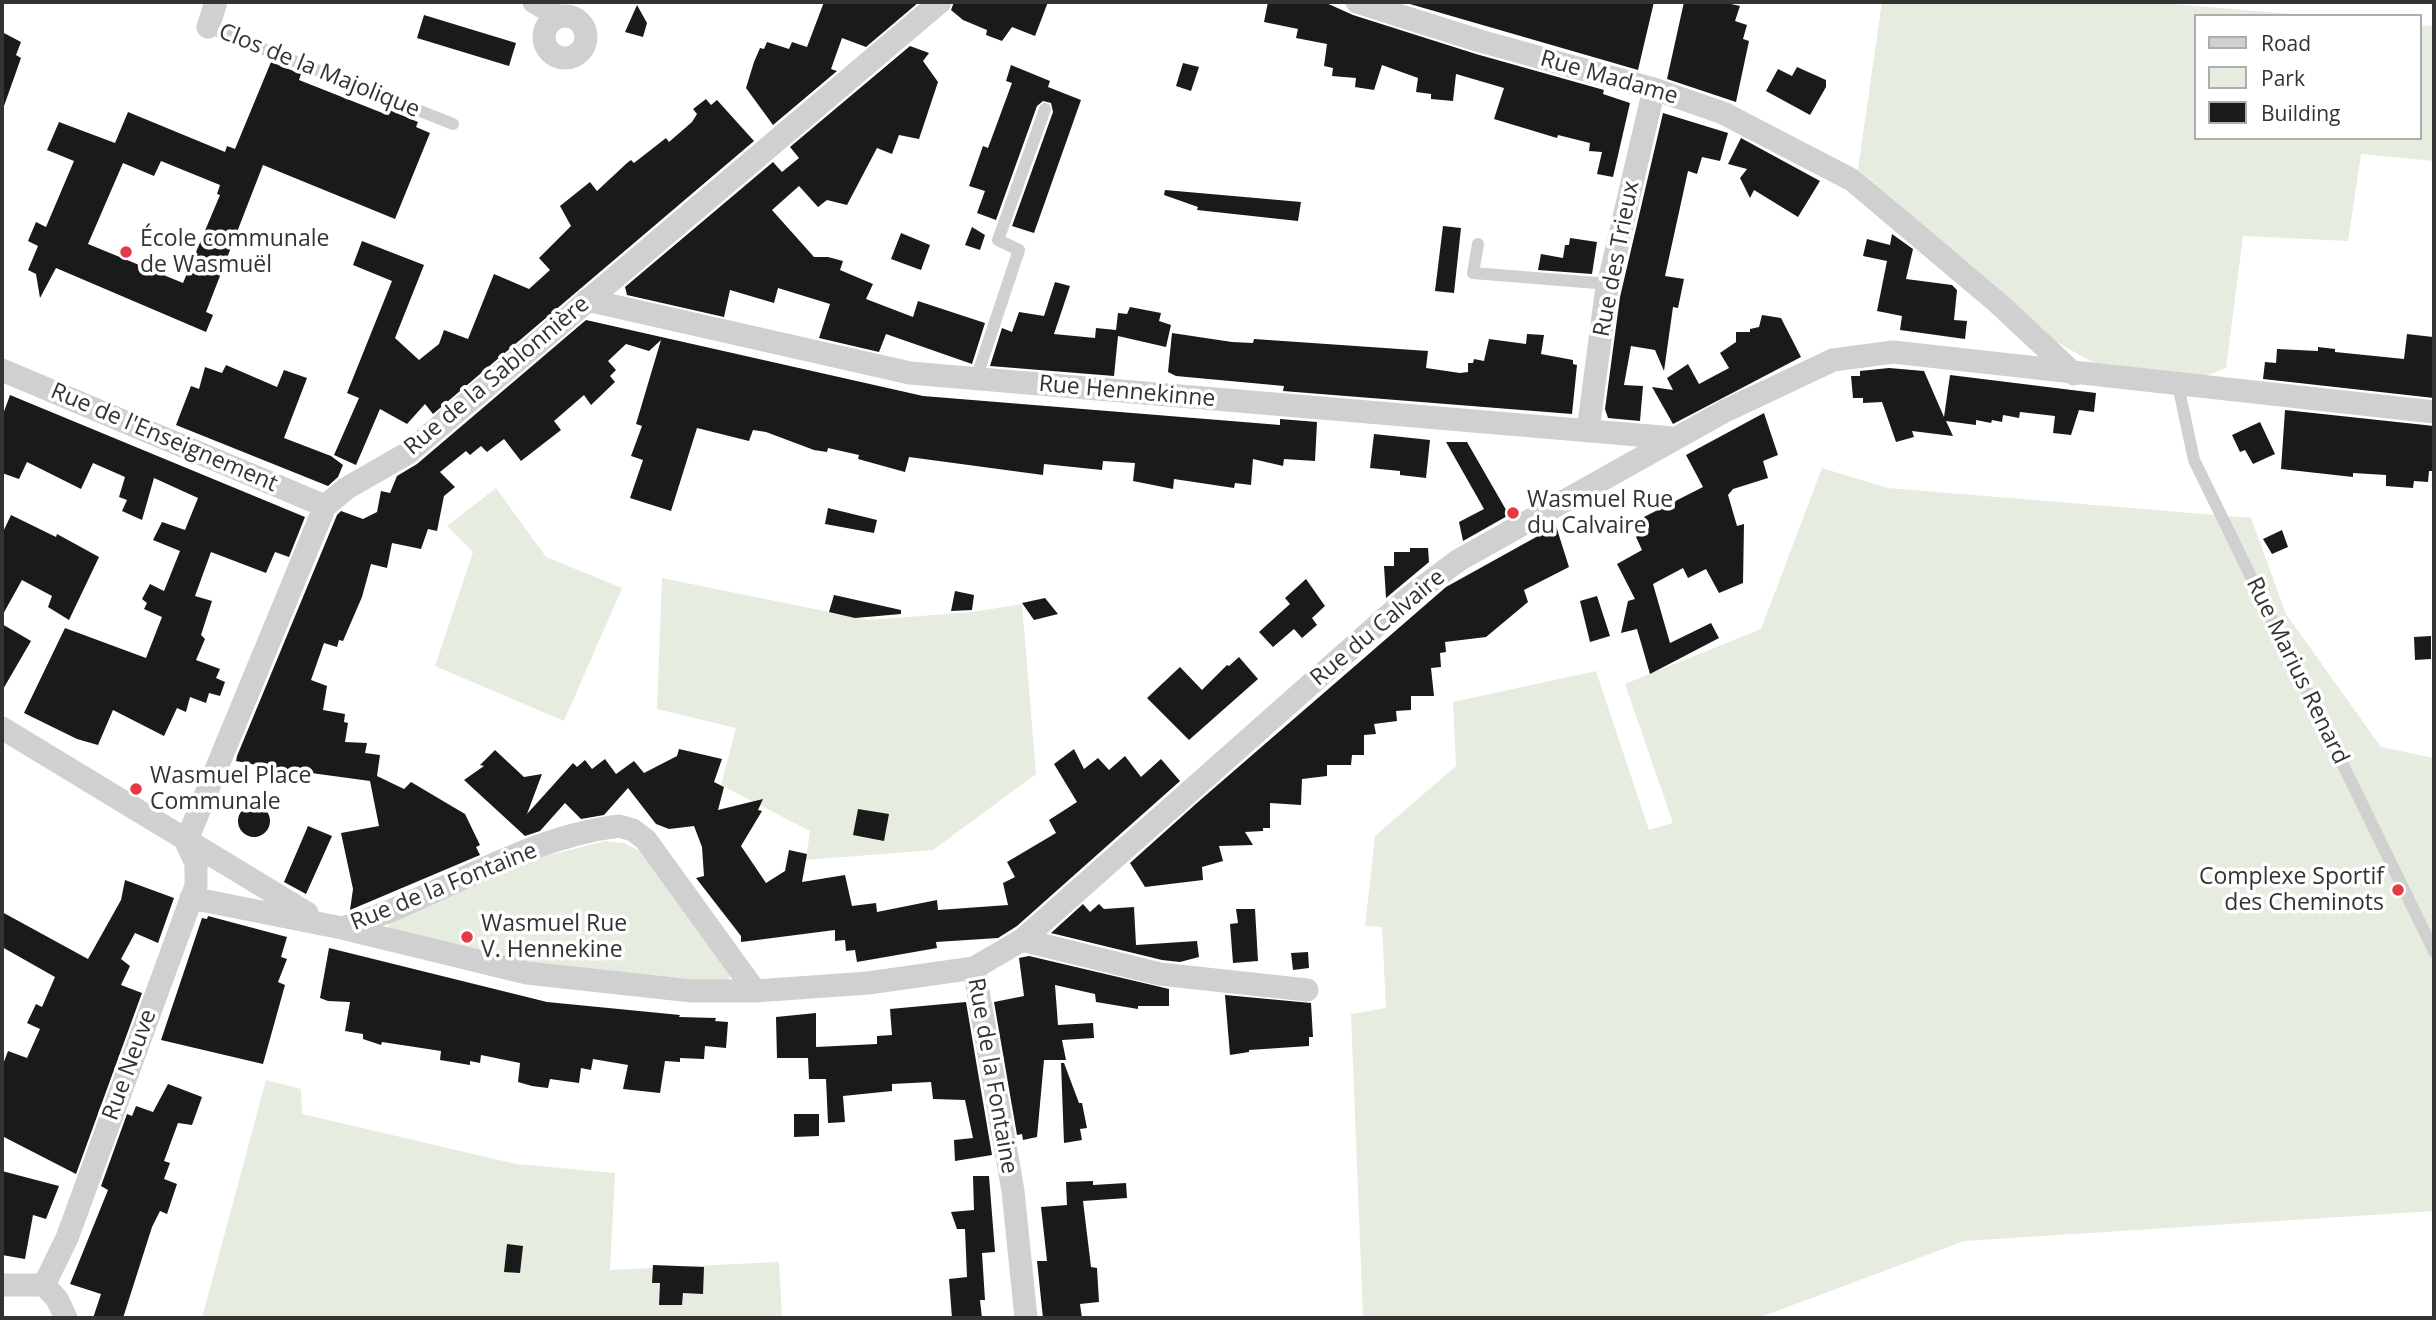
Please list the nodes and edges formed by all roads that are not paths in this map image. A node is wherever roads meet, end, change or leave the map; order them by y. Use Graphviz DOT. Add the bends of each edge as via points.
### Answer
graph roads {
  1 [pos="216,2"];
  2 [pos="534,2"];
  3 [pos="940,2"];
  4 [pos="1357,2"];
  5 [pos="559,17"];
  6 [pos="208,27"];
  7 [pos="1654,89"];
  8 [pos="1045,109"];
  9 [pos="453,124"];
  10 [pos="1478,244"];
  11 [pos="1609,284"];
  12 [pos="587,300"];
  13 [pos="2,370"];
  14 [pos="2074,374"];
  15 [pos="976,379"];
  16 [pos="2178,384"];
  17 [pos="2434,412"];
  18 [pos="1588,431"];
  19 [pos="1673,438"];
  20 [pos="325,506"];
  21 [pos="2,728"];
  22 [pos="186,842"];
  23 [pos="191,898"];
  24 [pos="342,928"];
  25 [pos="1022,940"];
  26 [pos="2434,951"];
  27 [pos="974,968"];
  28 [pos="1307,990"];
  29 [pos="755,991"];
  30 [pos="2,1284"];
  31 [pos="44,1285"];
  32 [pos="66,1318"];
  33 [pos="1026,1318"];
  1 -- 6 [label="street, Clos de la Majolique"];
  2 -- 5 [label="street"];
  3 -- 12 [label="street, Rue de la Sablonnière"];
  4 -- 7 [label="street, Rue Madame"];
  6 -- 9 [label="lane, Clos de la Majolique"];
  7 -- 11 [label="street, Rue des Trieux"];
  7 -- 14 [label="street, Rue Madame" via="1723,113 1852,180"];
  8 -- 15 [label="lane" via="999,240 1020,250"];
  10 -- 11 [label="lane" via="1473,274"];
  11 -- 18 [label="street, Rue des Trieux"];
  12 -- 15 [label="street, Rue Hennekinne" via="910,373"];
  12 -- 20 [label="street, Rue de la Sablonnière" via="408,453"];
  13 -- 20 [label="street, Rue de l'Enseignement"];
  14 -- 16 [label="street"];
  14 -- 19 [label="street, Rue du Calvaire" via="1893,352 1833,360"];
  15 -- 18 [label="street, Rue Hennekinne"];
  16 -- 17 [label="street"];
  16 -- 26 [label="lane, Rue Marius Renard" via="2194,460"];
  18 -- 19 [label="street, Rue Hennekinne"];
  19 -- 25 [label="street, Rue du Calvaire" via="1593,488 1460,560 1408,598"];
  20 -- 22 [label="street"];
  21 -- 22 [label="street"];
  22 -- 23 [label="street, Rue Neuve" via="198,875"];
  22 -- 24 [label="street" via="298,910"];
  23 -- 24 [label="street"];
  23 -- 31 [label="street, Rue Neuve" via="67,1238"];
  24 -- 29 [label="street, Rue de la Fontaine" via="583,982"];
  24 -- 29 [label="street, Rue de la Fontaine" via="387,915 511,856 619,826 646,840"];
  25 -- 27 [label="street, Rue du Calvaire"];
  25 -- 28 [label="street" via="1160,974"];
  27 -- 29 [label="street, Rue de la Fontaine" via="868,983"];
  27 -- 33 [label="street, Rue de la Fontaine" via="1013,1191"];
  30 -- 31 [label="street"];
  31 -- 32 [label="street"];
}
